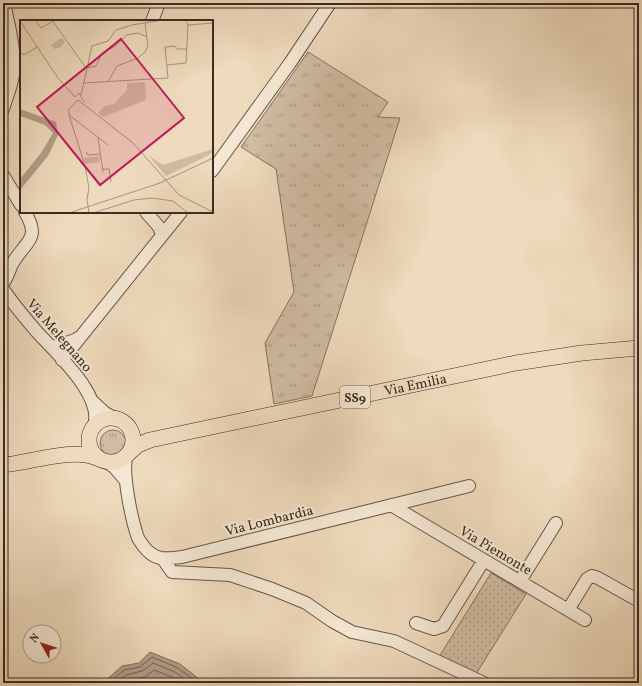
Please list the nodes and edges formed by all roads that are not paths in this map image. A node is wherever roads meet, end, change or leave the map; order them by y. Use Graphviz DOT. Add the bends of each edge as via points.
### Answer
graph roads {
  1 [pos="4,3"];
  2 [pos="159,3"];
  3 [pos="330,3"];
  4 [pos="152,20"];
  5 [pos="3,109"];
  6 [pos="213,170"];
  7 [pos="3,174"];
  8 [pos="20,203"];
  9 [pos="26,213"];
  10 [pos="147,213"];
  11 [pos="180,213"];
  12 [pos="162,235"];
  13 [pos="20,254"];
  14 [pos="3,261"];
  15 [pos="3,283"];
  16 [pos="3,289"];
  17 [pos="78,338"];
  18 [pos="52,348"];
  19 [pos="639,348"];
  20 [pos="62,360"];
  21 [pos="92,401"];
  22 [pos="121,422"];
  23 [pos="92,429"];
  24 [pos="193,431"];
  25 [pos="127,455"];
  26 [pos="50,457"];
  27 [pos="103,460"];
  28 [pos="3,465"];
  29 [pos="126,482"];
  30 [pos="470,486"];
  31 [pos="391,505"];
  32 [pos="556,523"];
  33 [pos="163,559"];
  34 [pos="484,560"];
  35 [pos="520,581"];
  36 [pos="639,601"];
  37 [pos="568,610"];
  38 [pos="585,620"];
  39 [pos="416,623"];
  40 [pos="484,683"];
  1 -- 5 [label="street" via="14,64 12,82"];
  2 -- 4 [label="street"];
  3 -- 6 [label="street"];
  7 -- 8 [label="street"];
  9 -- 13 [label="street" via="31,223 32,235"];
  10 -- 12 [label="street" via="159,227"];
  11 -- 12 [label="street"];
  12 -- 17 [label="street"];
  13 -- 14 [label="street"];
  13 -- 15 [label="street" via="14,260"];
  16 -- 18 [label="street, Via Melegnano"];
  17 -- 18 [label="street"];
  17 -- 20 [label="street"];
  18 -- 20 [label="street, Via Melegnano"];
  19 -- 24 [label="main road, Via Emilia / SS9" via="516,363"];
  20 -- 21 [label="street, Via Melegnano" via="82,383"];
  21 -- 22 [label="street, Via Melegnano" via="104,413"];
  21 -- 23 [label="street, Via Melegnano" via="95,422"];
  22 -- 23 [label="main road" via="102,421"];
  22 -- 24 [label="main road, Via Emilia / SS9" via="134,430 145,432"];
  22 -- 25 [label="main road" via="131,432 133,439"];
  23 -- 26 [label="main road" via="85,440 75,447"];
  23 -- 27 [label="main road" via="90,445 93,452"];
  24 -- 25 [label="main road, Via Emilia / SS9" via="147,441"];
  25 -- 27 [label="main road" via="117,461"];
  25 -- 29 [label="street"];
  26 -- 27 [label="main road" via="87,455"];
  26 -- 28 [label="main road"];
  27 -- 29 [label="street" via="120,472"];
  29 -- 33 [label="street" via="138,538 151,554"];
  30 -- 31 [label="street, Via Lombardia"];
  31 -- 33 [label="street, Via Lombardia" via="182,557"];
  31 -- 34 [label="street, Via Piemonte"];
  32 -- 35 [label="street"];
  33 -- 40 [label="street" via="172,572 230,575 272,589 306,604 352,632 394,641"];
  34 -- 35 [label="street, Via Piemonte"];
  34 -- 39 [label="street" via="443,626 434,629"];
  35 -- 37 [label="street, Via Piemonte"];
  36 -- 37 [label="street" via="592,576 587,579"];
  37 -- 38 [label="street, Via Piemonte"];
}
